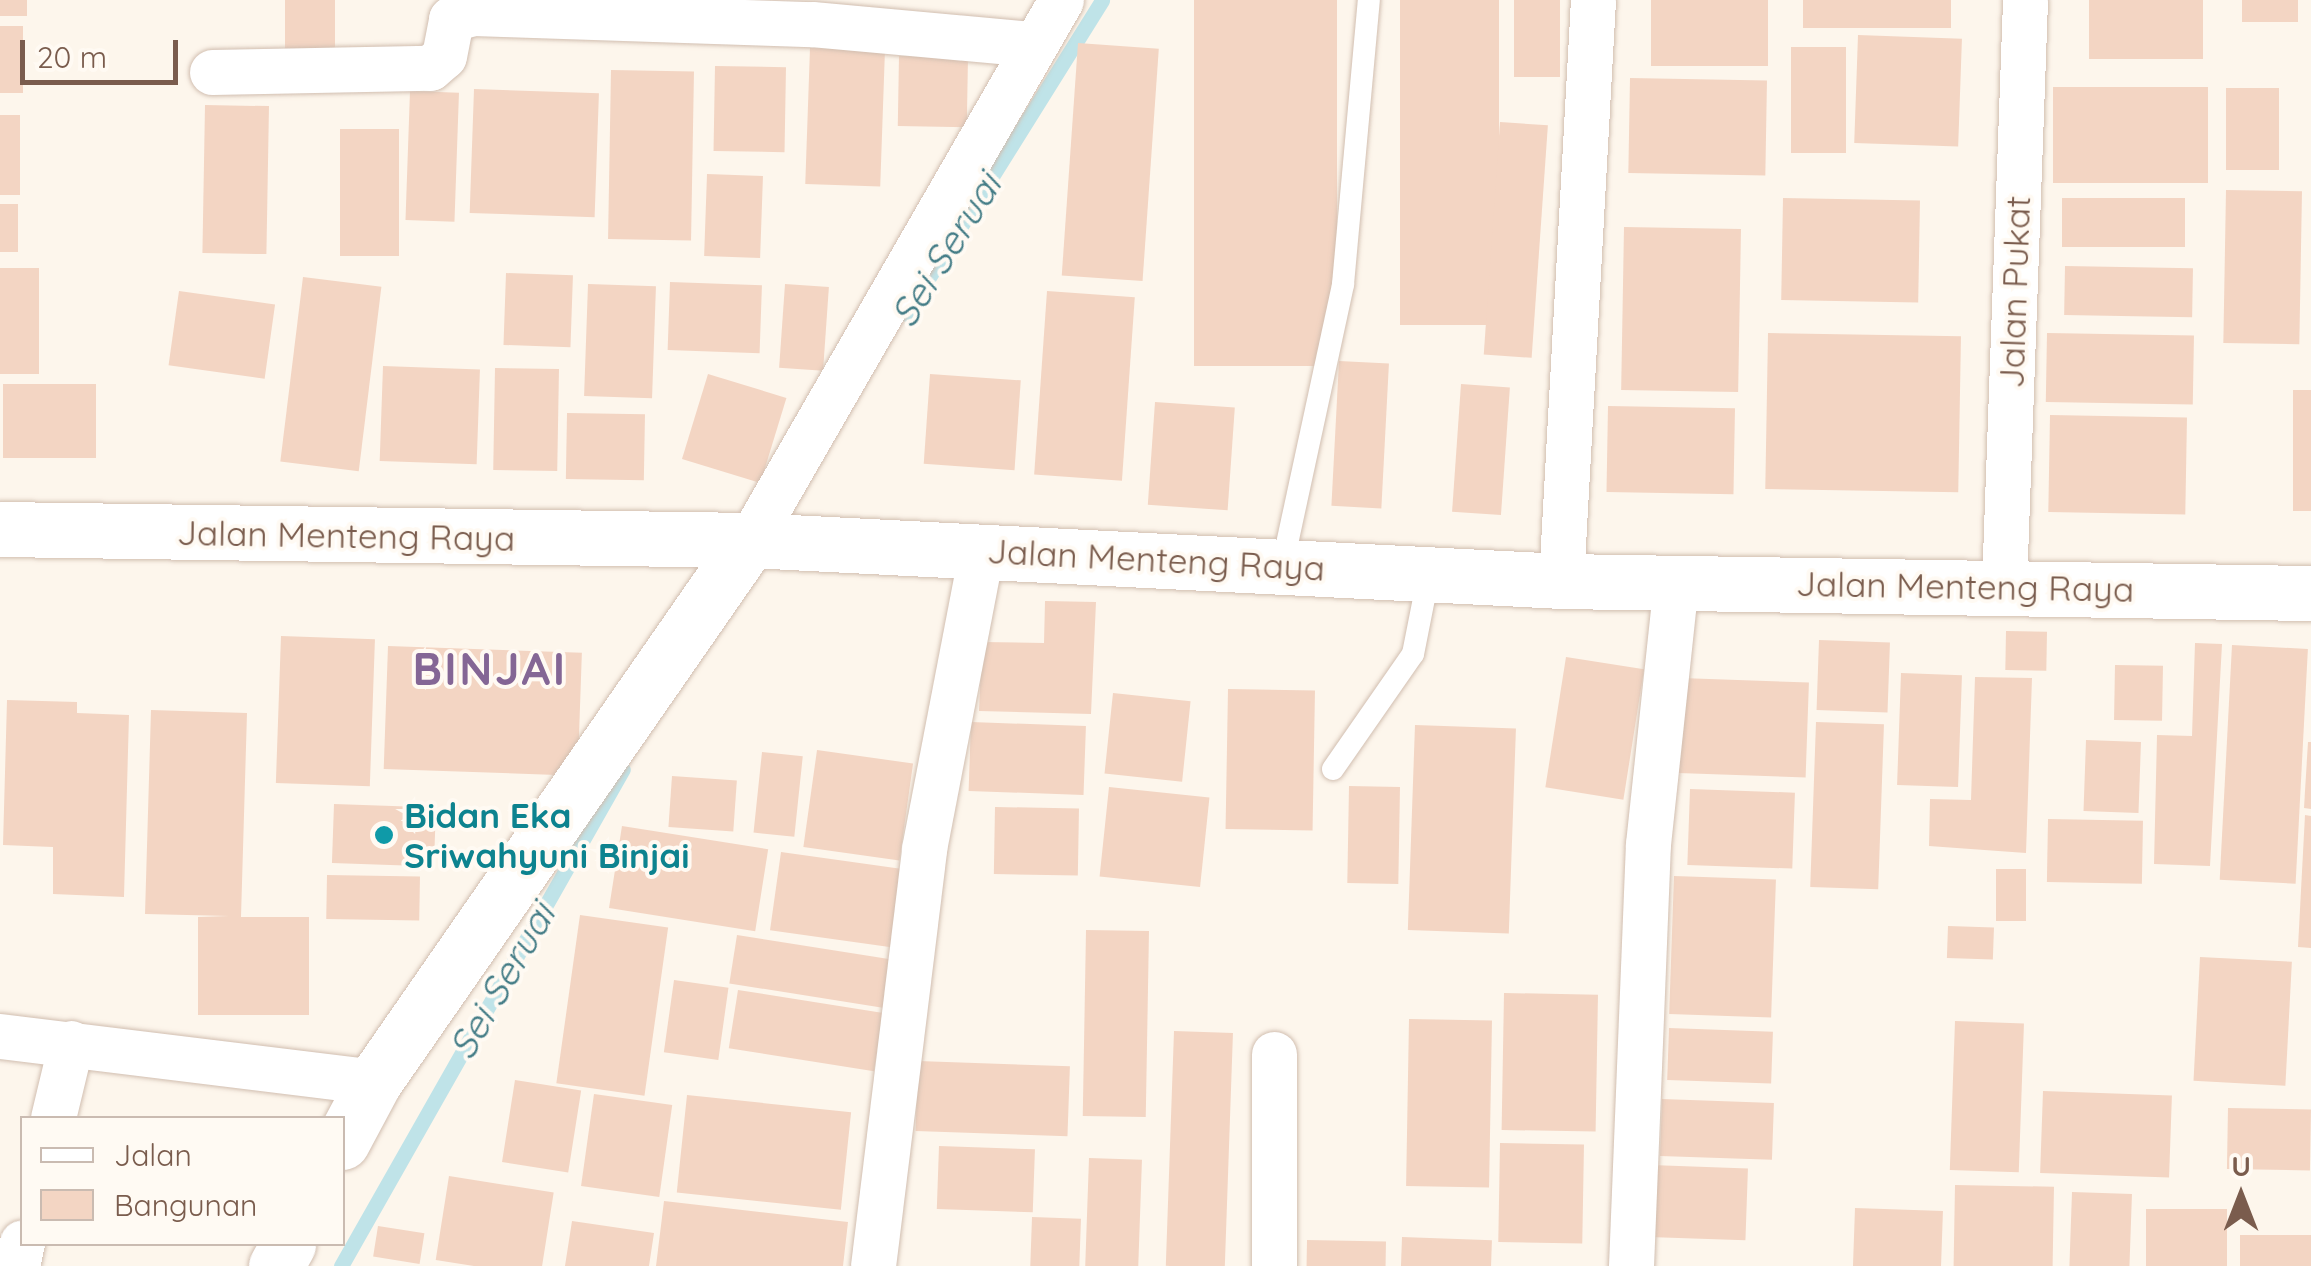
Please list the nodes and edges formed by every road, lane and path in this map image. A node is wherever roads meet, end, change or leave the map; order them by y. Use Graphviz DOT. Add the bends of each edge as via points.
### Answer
graph roads {
  1 [pos="1061,0"];
  2 [pos="1369,0"];
  3 [pos="1593,0"];
  4 [pos="2025,0"];
  5 [pos="1033,44"];
  6 [pos="212,72"];
  7 [pos="0,529"];
  8 [pos="750,540"];
  9 [pos="982,548"];
  10 [pos="1282,567"];
  11 [pos="1429,573"];
  12 [pos="1561,581"];
  13 [pos="1676,582"];
  14 [pos="2004,585"];
  15 [pos="2311,593"];
  16 [pos="1333,769"];
  17 [pos="0,1036"];
  18 [pos="71,1043"];
  19 [pos="1274,1054"];
  20 [pos="374,1082"];
  21 [pos="53,1116"];
  22 [pos="345,1136"];
  23 [pos="873,1266"];
  24 [pos="1274,1266"];
  25 [pos="1631,1266"];
  1 -- 5 [label="street"];
  2 -- 10 [label="lane" via="1343,284"];
  3 -- 12 [label="street"];
  4 -- 14 [label="street, Jalan Pukat"];
  5 -- 6 [label="street" via="812,24 472,12 451,18 444,56 430,68"];
  5 -- 8 [label="street"];
  7 -- 8 [label="street, Jalan Menteng Raya"];
  8 -- 9 [label="street, Jalan Menteng Raya"];
  8 -- 20 [label="street"];
  9 -- 10 [label="street, Jalan Menteng Raya"];
  9 -- 23 [label="street" via="924,848"];
  10 -- 11 [label="street, Jalan Menteng Raya"];
  11 -- 12 [label="street, Jalan Menteng Raya"];
  11 -- 16 [label="lane" via="1412,654"];
  12 -- 13 [label="street, Jalan Menteng Raya"];
  13 -- 14 [label="street, Jalan Menteng Raya"];
  13 -- 25 [label="street" via="1648,844"];
  14 -- 15 [label="street, Jalan Menteng Raya"];
  17 -- 18 [label="street"];
  18 -- 20 [label="street"];
  18 -- 21 [label="street"];
  19 -- 24 [label="street"];
  20 -- 22 [label="street"];
}
